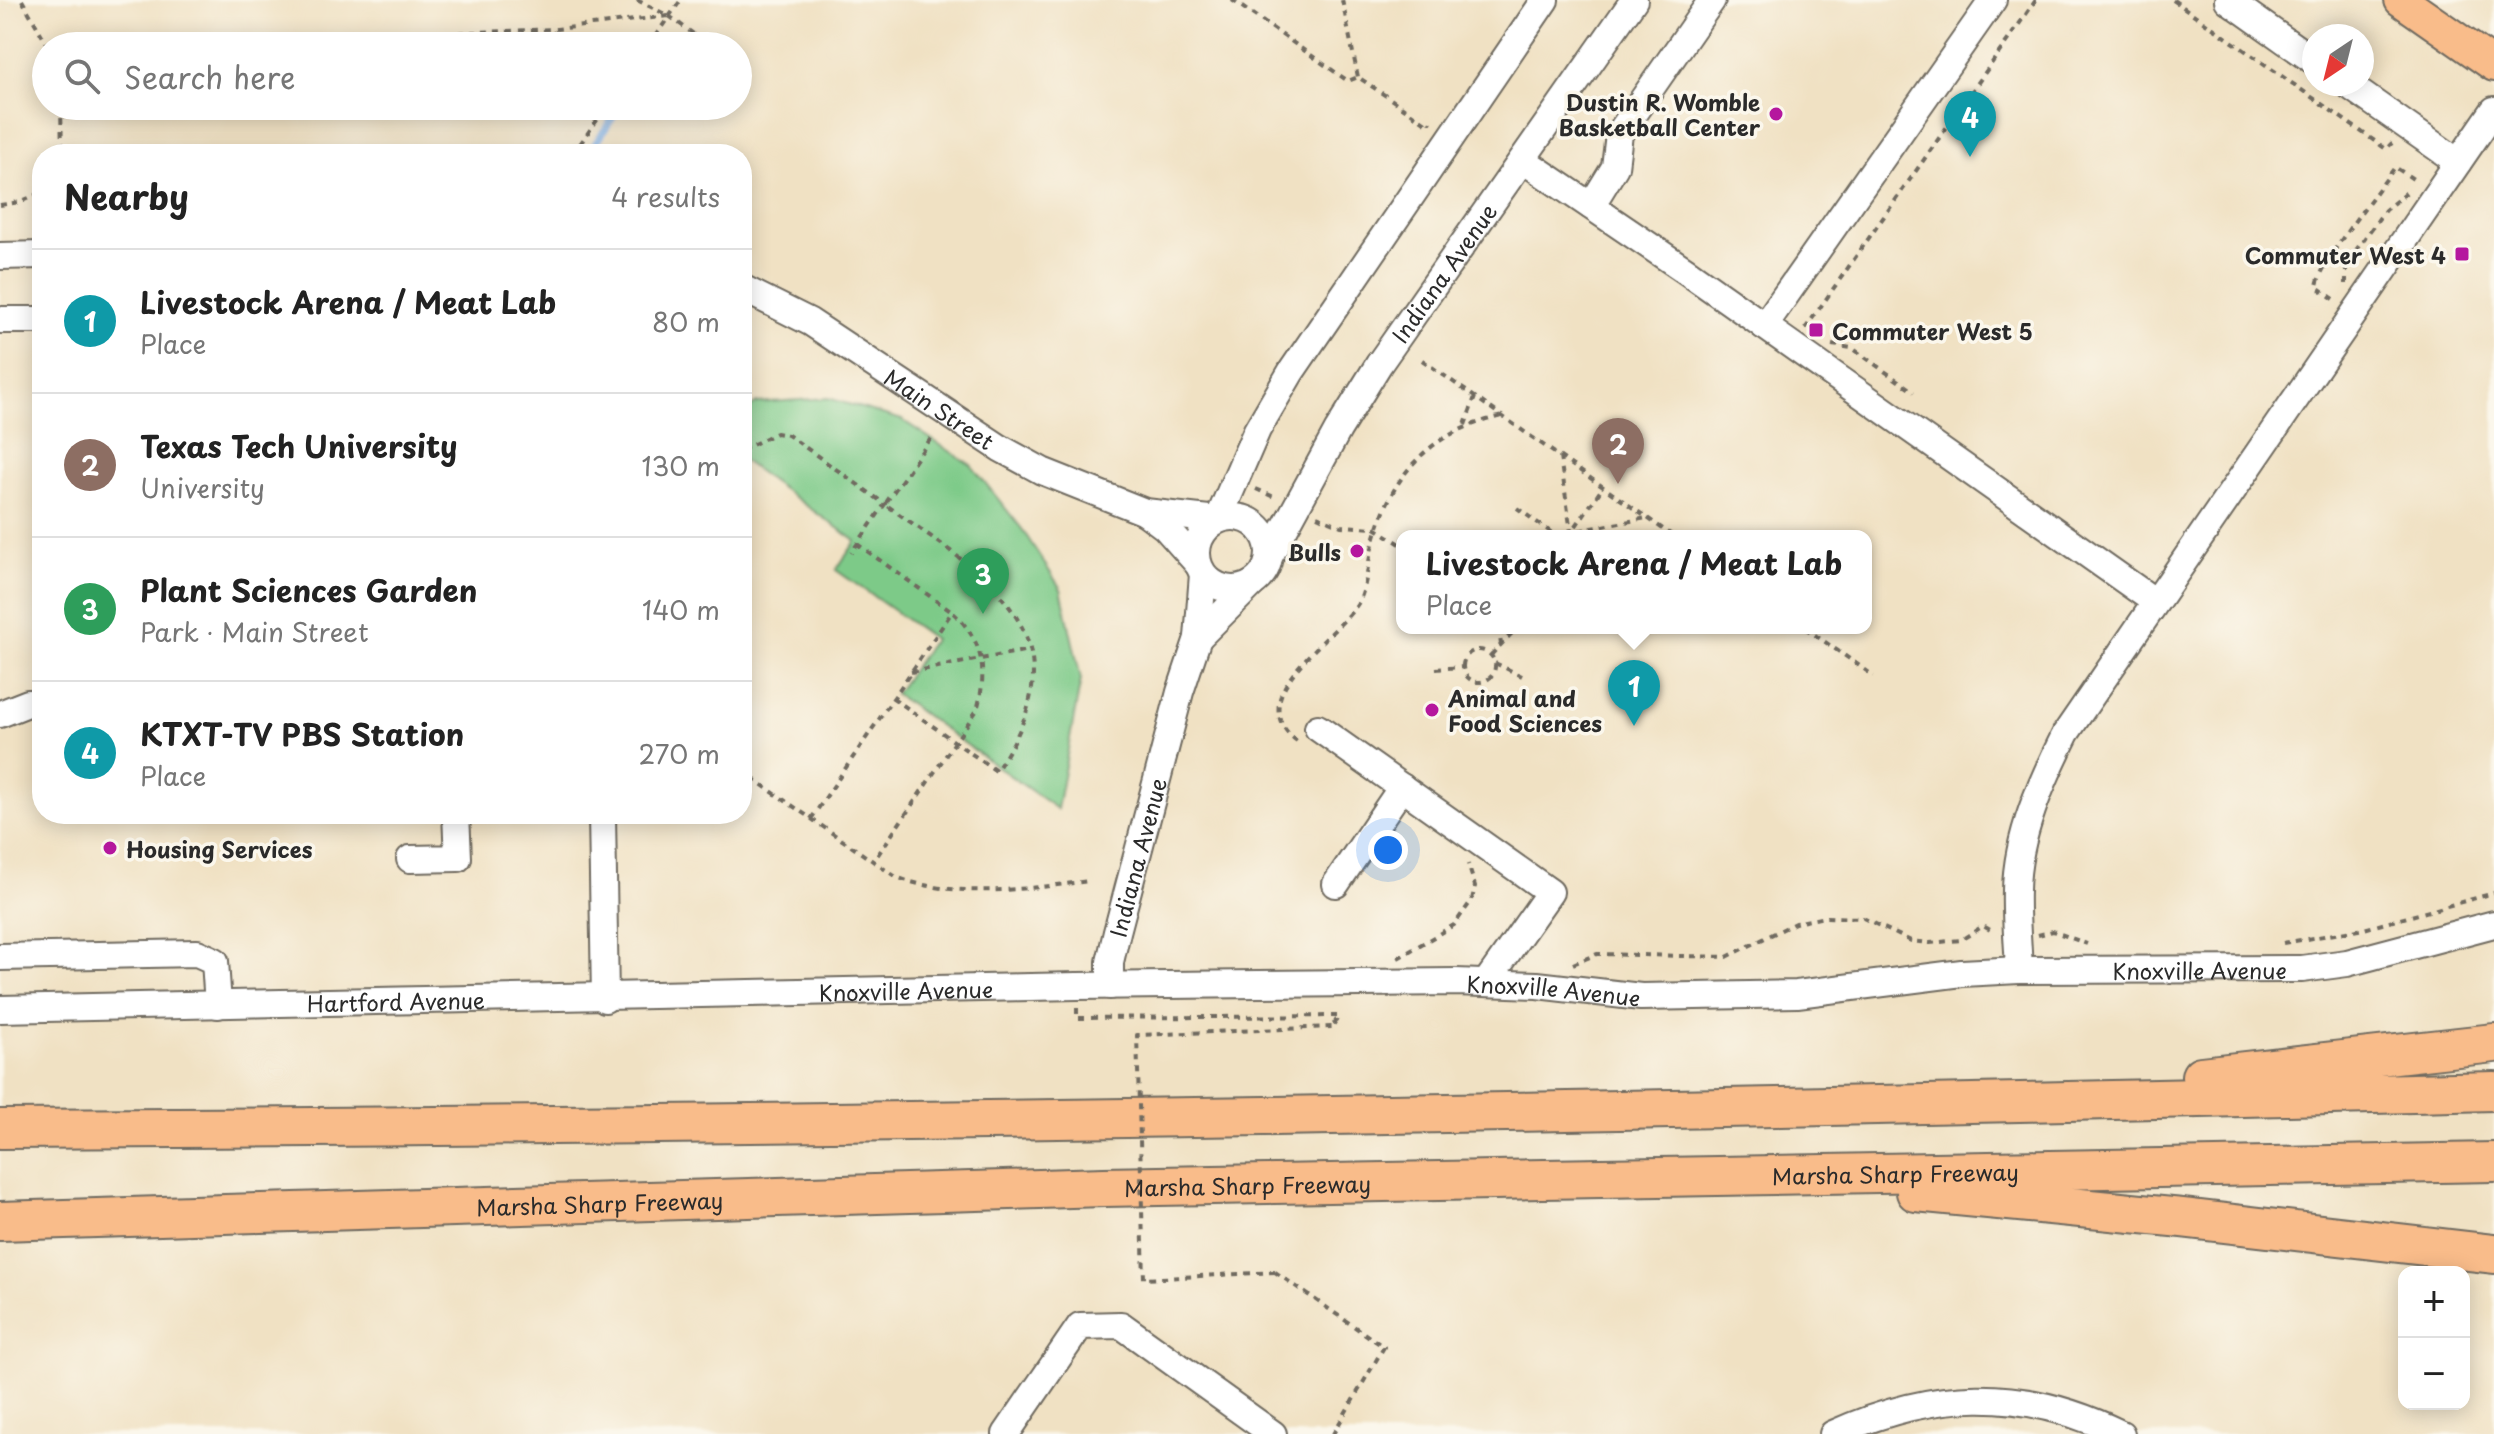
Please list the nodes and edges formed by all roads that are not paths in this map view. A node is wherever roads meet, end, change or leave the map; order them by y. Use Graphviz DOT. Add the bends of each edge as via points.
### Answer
graph roads {
  1 [pos="1545,0"];
  2 [pos="1634,0"];
  3 [pos="1712,0"];
  4 [pos="1993,0"];
  5 [pos="2228,0"];
  6 [pos="2401,0"];
  7 [pos="2302,52"];
  8 [pos="2494,65"];
  9 [pos="2364,96"];
  10 [pos="2494,110"];
  11 [pos="1523,160"];
  12 [pos="2458,162"];
  13 [pos="1591,206"];
  14 [pos="32,255"];
  15 [pos="0,256"];
  16 [pos="752,293"];
  17 [pos="0,320"];
  18 [pos="32,320"];
  19 [pos="1764,326"];
  20 [pos="1145,512"];
  21 [pos="1218,520"];
  22 [pos="1269,557"];
  23 [pos="1201,569"];
  24 [pos="1252,584"];
  25 [pos="2154,601"];
  26 [pos="1198,638"];
  27 [pos="32,703"];
  28 [pos="0,714"];
  29 [pos="1309,736"];
  30 [pos="1402,787"];
  31 [pos="456,824"];
  32 [pos="602,824"];
  33 [pos="410,859"];
  34 [pos="1336,884"];
  35 [pos="2494,924"];
  36 [pos="0,957"];
  37 [pos="2019,970"];
  38 [pos="1486,983"];
  39 [pos="1110,986"];
  40 [pos="605,999"];
  41 [pos="218,1005"];
  42 [pos="0,1009"];
  43 [pos="2494,1043"];
  44 [pos="2494,1091"];
  45 [pos="1947,1105"];
  46 [pos="0,1129"];
  47 [pos="2494,1162"];
  48 [pos="1730,1174"];
  49 [pos="0,1221"];
  50 [pos="2494,1254"];
  51 [pos="1006,1434"];
  52 [pos="1273,1434"];
  53 [pos="1833,1434"];
  54 [pos="2121,1434"];
  1 -- 21 [label="street" via="1291,372 1257,430"];
  2 -- 11 [label="street, Indiana Avenue"];
  3 -- 13 [label="street" via="1619,134 1615,167"];
  4 -- 19 [label="street"];
  5 -- 7 [label="street"];
  6 -- 8 [label="main road"];
  9 -- 12 [label="street"];
  10 -- 12 [label="street"];
  11 -- 13 [label="street"];
  11 -- 22 [label="street, Indiana Avenue" via="1379,364"];
  12 -- 25 [label="street"];
  13 -- 19 [label="street"];
  14 -- 15 [label="street"];
  16 -- 20 [label="street, Main Street" via="810,322 1000,448 1042,471"];
  17 -- 18 [label="street"];
  19 -- 25 [label="street"];
  20 -- 21 [label="street, Main Street"];
  20 -- 23 [label="street, Main Street"];
  21 -- 22 [label="street" via="1235,516 1257,525"];
  21 -- 23 [label="street" via="1199,540"];
  22 -- 24 [label="street"];
  23 -- 24 [label="street" via="1221,587"];
  23 -- 26 [label="street, Indiana Avenue"];
  24 -- 26 [label="street, Indiana Avenue"];
  25 -- 37 [label="street" via="2066,733 2027,824 2016,887"];
  26 -- 39 [label="street, Indiana Avenue" via="1113,947"];
  27 -- 28 [label="street"];
  29 -- 30 [label="street"];
  30 -- 34 [label="street"];
  30 -- 38 [label="street" via="1550,892"];
  31 -- 33 [label="street" via="458,858"];
  32 -- 40 [label="street"];
  35 -- 37 [label="street, Knoxville Avenue" via="2347,963 2302,969"];
  36 -- 41 [label="street" via="197,953 215,961"];
  37 -- 38 [label="street, Knoxville Avenue" via="1797,994 1641,997"];
  38 -- 39 [label="street, Knoxville Avenue"];
  39 -- 40 [label="street, Knoxville Avenue"];
  40 -- 41 [label="street, Hartford Avenue"];
  41 -- 42 [label="street, Hartford Avenue"];
  43 -- 45 [label="highway"];
  44 -- 45 [label="highway"];
  45 -- 46 [label="highway" via="658,1126"];
  47 -- 48 [label="highway, Marsha Sharp Freeway"];
  48 -- 49 [label="highway, Marsha Sharp Freeway" via="650,1198"];
  48 -- 50 [label="highway"];
  51 -- 52 [label="street" via="1080,1326 1121,1325"];
  53 -- 54 [label="street" via="1880,1414 1955,1398 2056,1406"];
}
